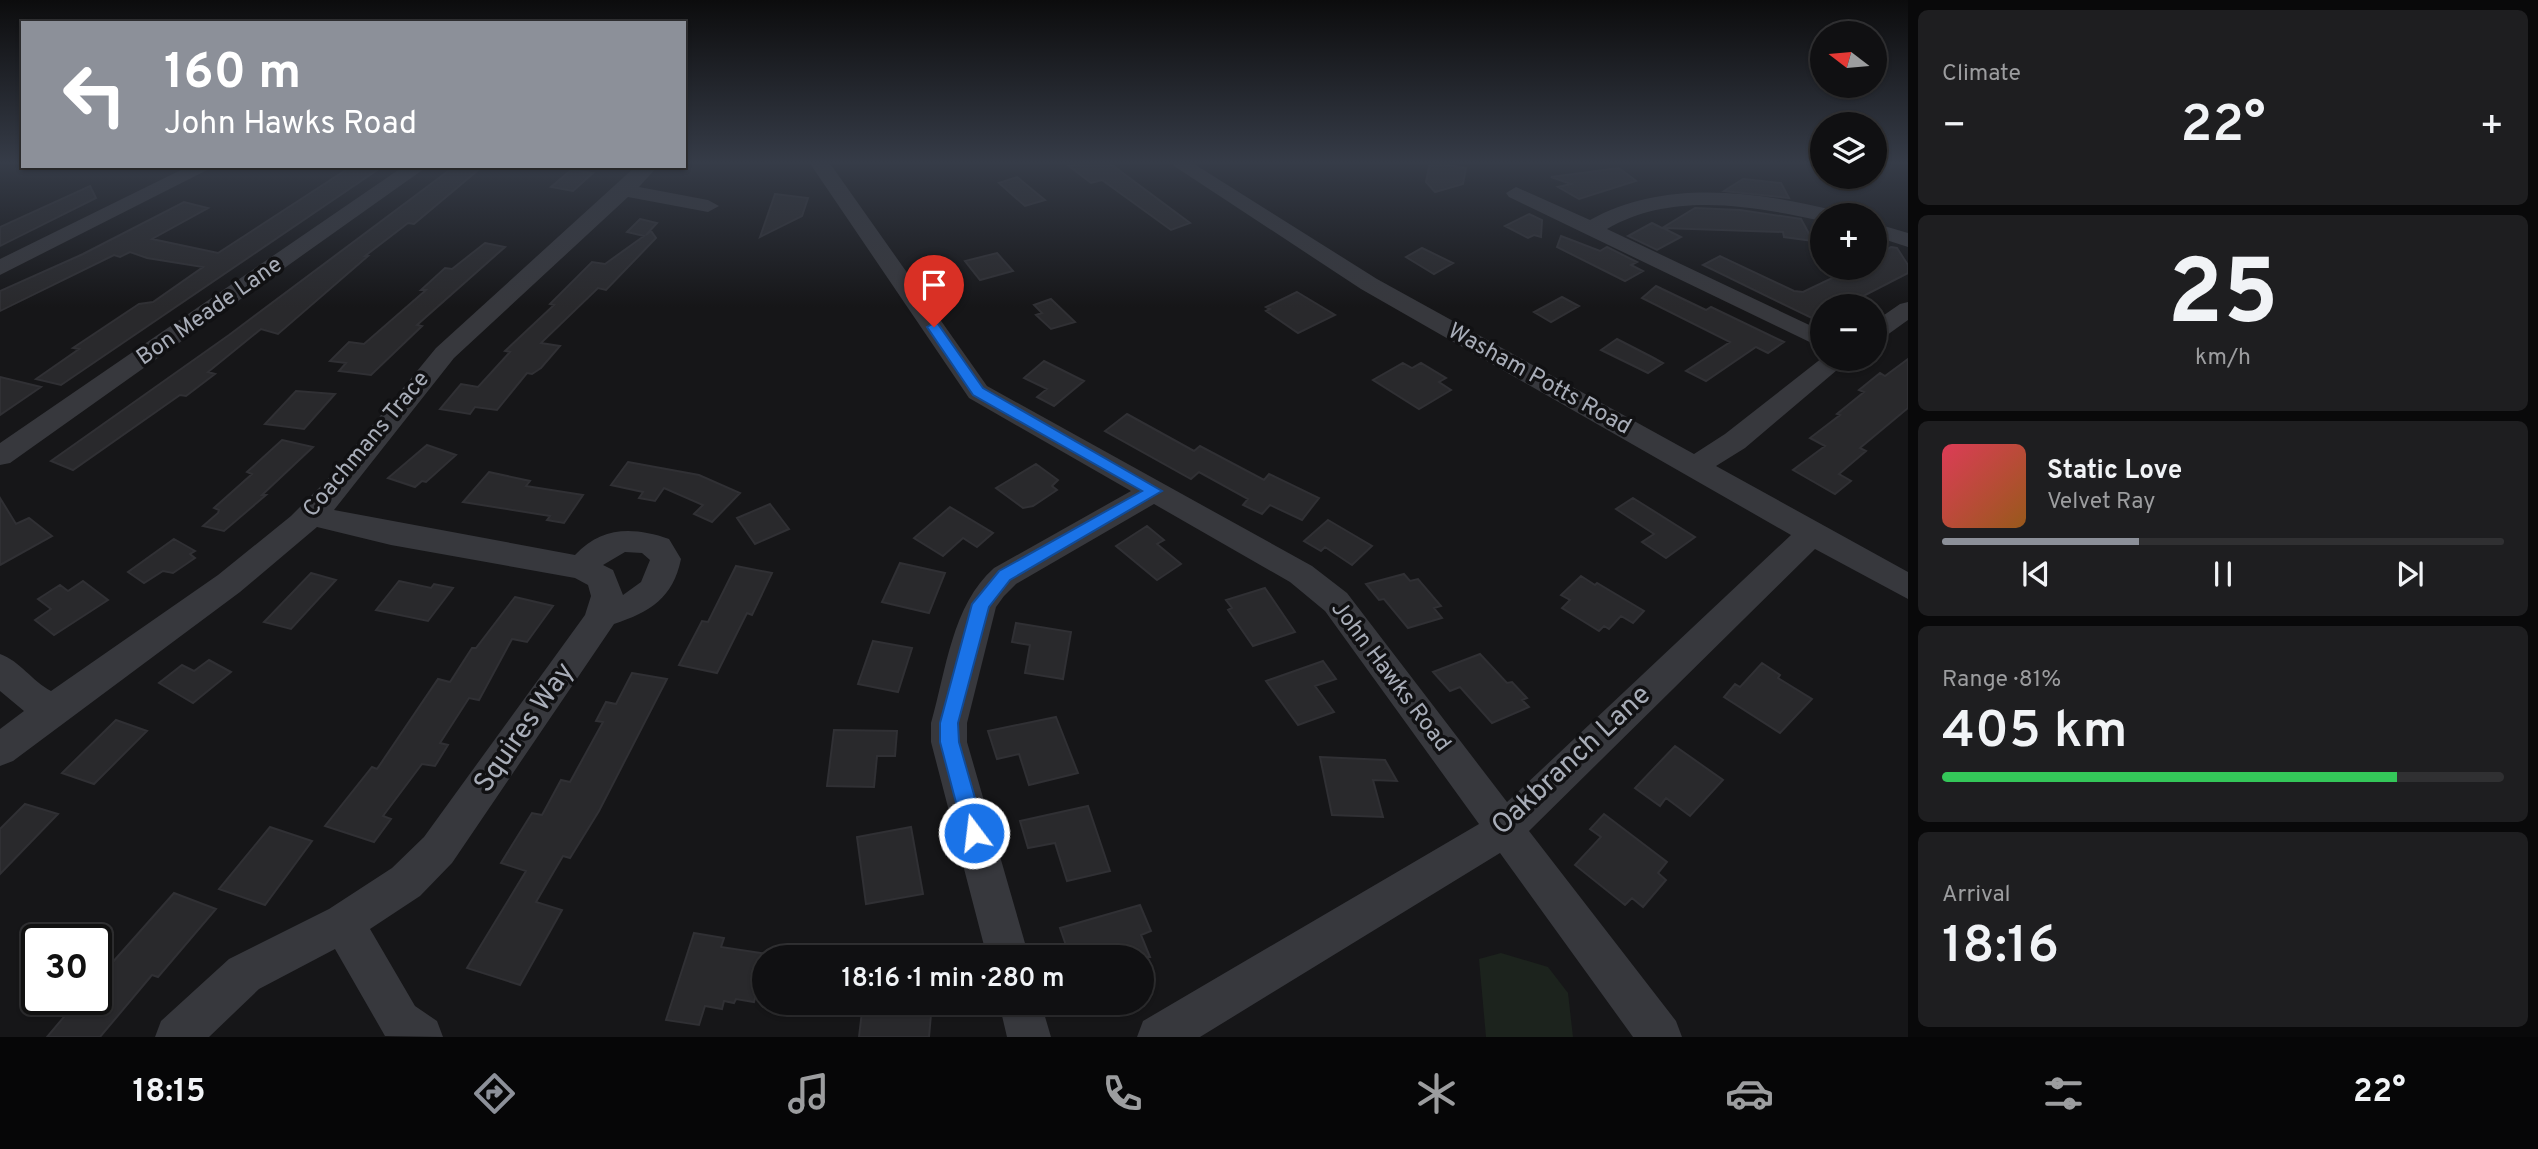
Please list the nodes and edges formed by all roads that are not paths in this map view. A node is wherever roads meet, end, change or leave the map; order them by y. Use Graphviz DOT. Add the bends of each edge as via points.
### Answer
graph roads {
  1 [pos="116,210"];
  2 [pos="354,210"];
  3 [pos="600,210"];
  4 [pos="853,210"];
  5 [pos="1254,210"];
  6 [pos="1554,210"];
  7 [pos="1628,210"];
  8 [pos="1592,228"];
  9 [pos="1887,233"];
  10 [pos="1908,240"];
  11 [pos="0,268"];
  12 [pos="1908,309"];
  13 [pos="1887,324"];
  14 [pos="1810,335"];
  15 [pos="1823,371"];
  16 [pos="0,456"];
  17 [pos="1695,467"];
  18 [pos="1154,491"];
  19 [pos="310,515"];
  20 [pos="1812,533"];
  21 [pos="582,568"];
  22 [pos="1908,587"];
  23 [pos="601,614"];
  24 [pos="0,668"];
  25 [pos="51,709"];
  26 [pos="0,750"];
  27 [pos="1505,829"];
  28 [pos="343,923"];
  29 [pos="1005,945"];
  30 [pos="1023,1015"];
  31 [pos="177,1037"];
  32 [pos="421,1037"];
  33 [pos="1029,1037"];
  34 [pos="1158,1037"];
  35 [pos="1660,1037"];
  1 -- 11 [label="street"];
  2 -- 16 [label="street, Bon Meade Lane"];
  3 -- 19 [label="street, Coachmans Trace" via="445,353"];
  4 -- 18 [label="street, John Hawks Road" via="978,392"];
  5 -- 17 [label="street, Washam Potts Road" via="1369,284"];
  6 -- 8 [label="street"];
  7 -- 8 [label="street" via="1610,215"];
  8 -- 14 [label="street"];
  9 -- 10 [label="street"];
  12 -- 13 [label="street"];
  15 -- 17 [label="street"];
  17 -- 20 [label="street, Washam Potts Road"];
  18 -- 27 [label="street, John Hawks Road" via="1301,574 1336,602"];
  18 -- 29 [label="street" via="1004,576 981,604 949,723 949,742"];
  19 -- 21 [label="street"];
  19 -- 25 [label="street, Coachmans Trace" via="235,579"];
  20 -- 22 [label="street, Washam Potts Road"];
  20 -- 27 [label="street, Oakbranch Lane"];
  21 -- 23 [label="street" via="603,578 607,596"];
  21 -- 23 [label="street" via="601,549 627,539 658,547 666,559 664,574 640,601"];
  23 -- 28 [label="street, Squires Way" via="438,850 406,882"];
  24 -- 25 [label="street" via="26,694"];
  25 -- 26 [label="street, Coachmans Trace"];
  27 -- 34 [label="street, Oakbranch Lane"];
  27 -- 35 [label="street, John Hawks Road"];
  28 -- 31 [label="street, Squires Way" via="244,974"];
  28 -- 32 [label="street" via="400,1021"];
  30 -- 33 [label="street"];
}
